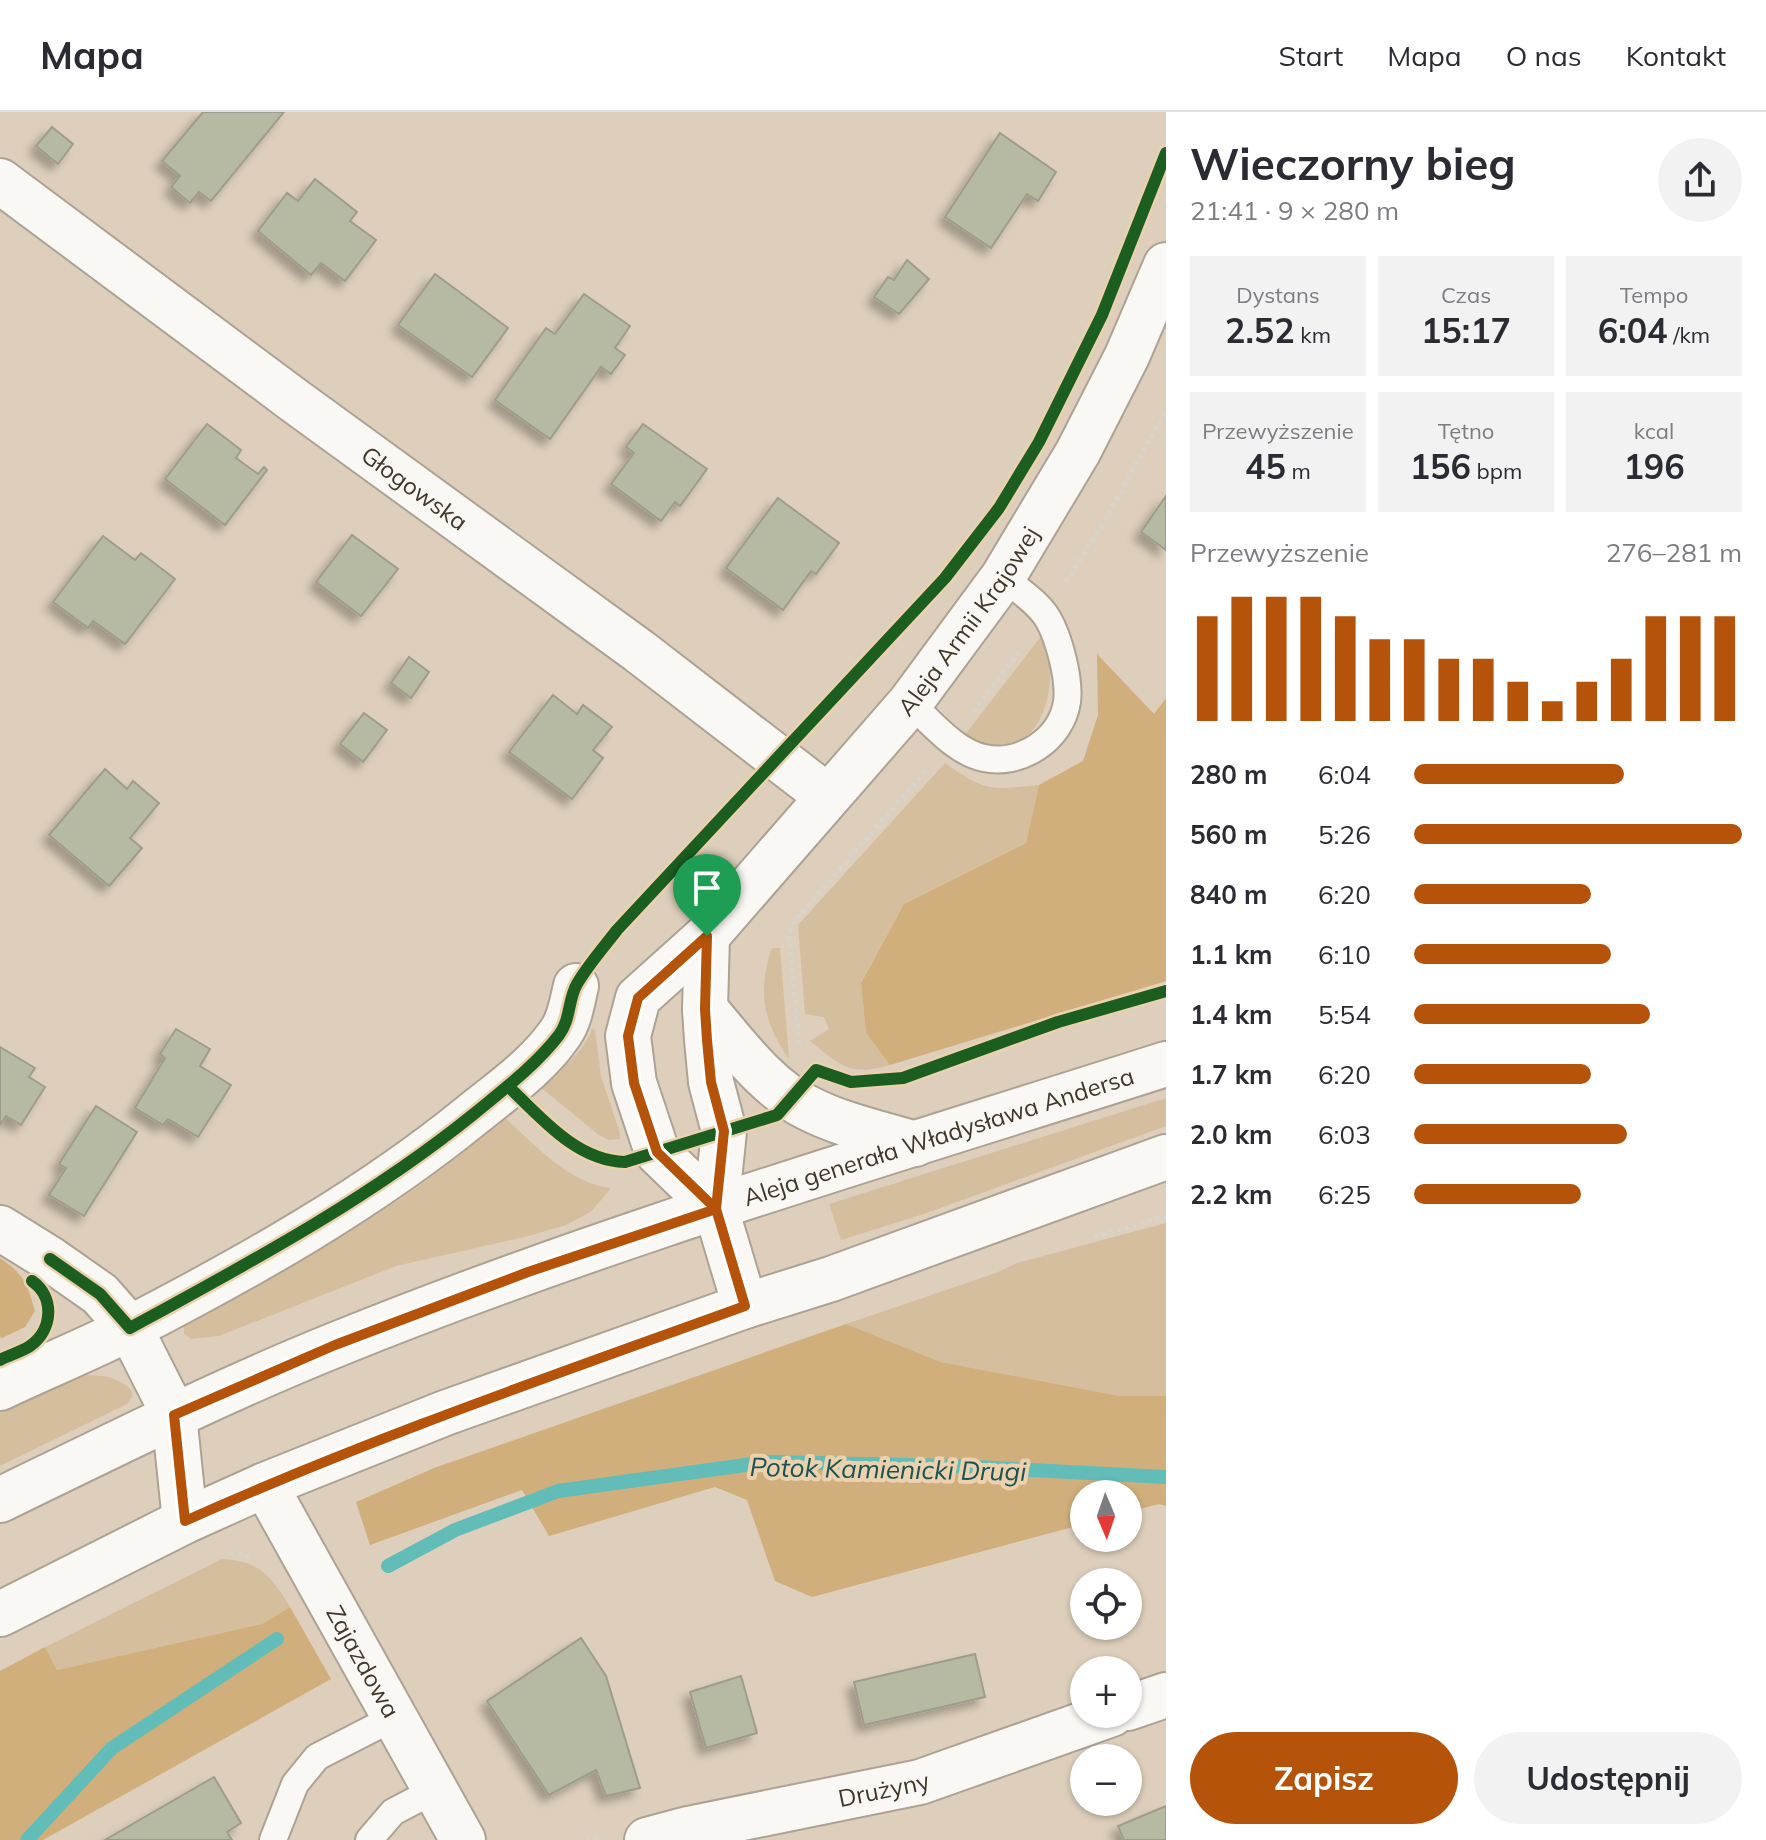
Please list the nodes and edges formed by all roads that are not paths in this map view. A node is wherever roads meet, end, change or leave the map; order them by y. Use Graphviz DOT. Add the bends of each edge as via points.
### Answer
graph roads {
  1 [pos="0,181"];
  2 [pos="1166,265"];
  3 [pos="1003,577"];
  4 [pos="910,703"];
  5 [pos="827,796"];
  6 [pos="707,936"];
  7 [pos="576,986"];
  8 [pos="705,1009"];
  9 [pos="1166,1064"];
  10 [pos="915,1144"];
  11 [pos="1166,1157"];
  12 [pos="716,1209"];
  13 [pos="0,1228"];
  14 [pos="745,1306"];
  15 [pos="130,1328"];
  16 [pos="0,1388"];
  17 [pos="174,1415"];
  18 [pos="265,1485"];
  19 [pos="0,1500"];
  20 [pos="185,1521"];
  21 [pos="0,1614"];
  22 [pos="1166,1695"];
  23 [pos="1142,1703"];
  24 [pos="393,1718"];
  25 [pos="1072,1728"];
  26 [pos="435,1790"];
  27 [pos="273,1840"];
  28 [pos="369,1840"];
  29 [pos="463,1840"];
  30 [pos="647,1840"];
  1 -- 5 [label="street, Głogowska" via="639,651"];
  2 -- 3 [label="street, Aleja Armii Krajowej" via="1078,452"];
  3 -- 4 [label="street, Aleja Armii Krajowej"];
  3 -- 4 [label="lane" via="1046,615 1056,635 1067,702 1056,730 1034,751 983,758 951,740"];
  4 -- 5 [label="street, Aleja Armii Krajowej"];
  5 -- 6 [label="street, Aleja Armii Krajowej"];
  6 -- 8 [label="street, Aleja Armii Krajowej"];
  6 -- 12 [label="street, Aleja Armii Krajowej" via="638,998 628,1036 634,1083 657,1152"];
  7 -- 15 [label="street" via="566,1023 545,1051 435,1146 264,1255"];
  8 -- 10 [label="street" via="767,1079 807,1108"];
  8 -- 12 [label="street, Aleja Armii Krajowej" via="711,1082 724,1131"];
  9 -- 10 [label="street, Aleja generała Władysława Andersa"];
  10 -- 12 [label="street, Aleja generała Władysława Andersa"];
  11 -- 14 [label="street"];
  12 -- 14 [label="street, Aleja Armii Krajowej"];
  12 -- 17 [label="street, Aleja generała Władysława Andersa" via="335,1345"];
  13 -- 15 [label="street" via="100,1294"];
  14 -- 18 [label="street" via="445,1413"];
  15 -- 16 [label="street"];
  15 -- 17 [label="street"];
  17 -- 19 [label="street, Aleja generała Władysława Andersa"];
  17 -- 20 [label="street"];
  18 -- 20 [label="street"];
  18 -- 24 [label="street, Zajazdowa"];
  20 -- 21 [label="street"];
  22 -- 23 [label="street"];
  24 -- 26 [label="street, Zajazdowa"];
  24 -- 27 [label="lane" via="317,1757 295,1784"];
  25 -- 30 [label="street, Drużyny" via="920,1782"];
  26 -- 28 [label="lane" via="393,1812"];
  26 -- 29 [label="street, Zajazdowa"];
}
